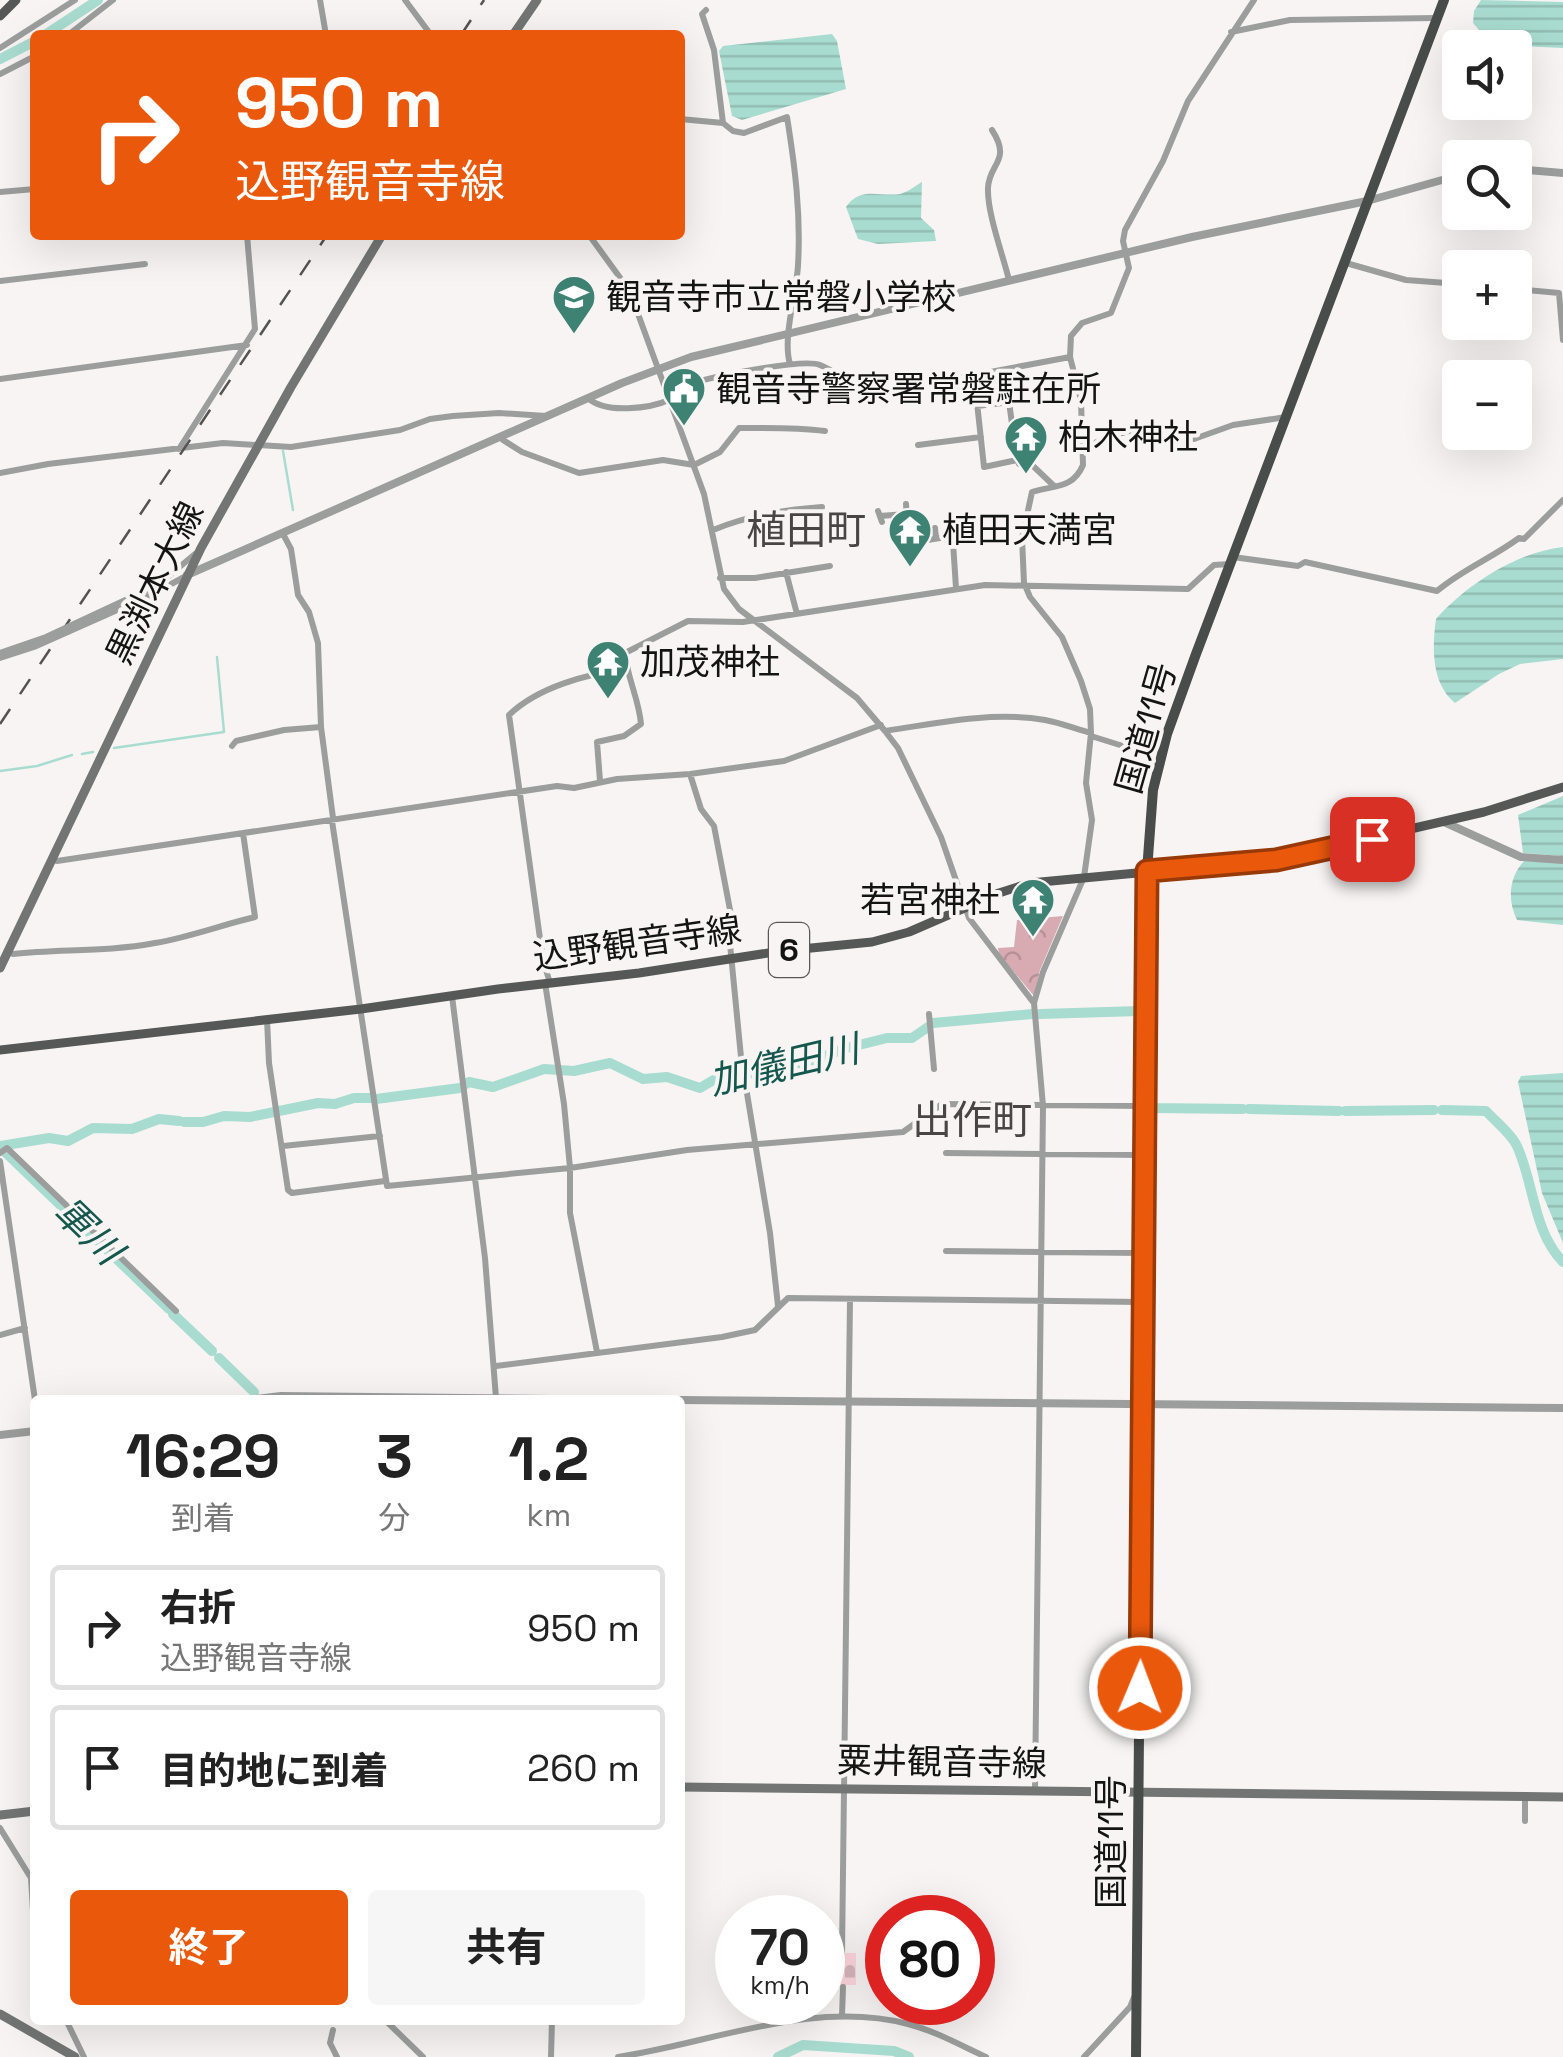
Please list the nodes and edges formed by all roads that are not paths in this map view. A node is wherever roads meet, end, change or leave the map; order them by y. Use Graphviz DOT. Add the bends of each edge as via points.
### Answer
graph roads {
  1 [pos="16,0"];
  2 [pos="75,0"];
  3 [pos="113,0"];
  4 [pos="320,0"];
  5 [pos="536,0"];
  6 [pos="1254,0"];
  7 [pos="1444,0"];
  8 [pos="409,3"];
  9 [pos="706,10"];
  10 [pos="0,16"];
  11 [pos="1437,18"];
  12 [pos="74,30"];
  13 [pos="325,30"];
  14 [pos="428,30"];
  15 [pos="516,30"];
  16 [pos="1230,32"];
  17 [pos="0,48"];
  18 [pos="30,59"];
  19 [pos="0,74"];
  20 [pos="685,120"];
  21 [pos="724,124"];
  22 [pos="992,130"];
  23 [pos="1532,170"];
  24 [pos="1563,173"];
  25 [pos="1442,180"];
  26 [pos="30,189"];
  27 [pos="0,192"];
  28 [pos="1367,201"];
  29 [pos="246,240"];
  30 [pos="379,240"];
  31 [pos="592,240"];
  32 [pos="1126,252"];
  33 [pos="1344,262"];
  34 [pos="145,264"];
  35 [pos="1009,280"];
  36 [pos="0,282"];
  37 [pos="1442,283"];
  38 [pos="1532,290"];
  39 [pos="791,332"];
  40 [pos="1563,340"];
  41 [pos="247,345"];
  42 [pos="1070,356"];
  43 [pos="790,364"];
  44 [pos="658,368"];
  45 [pos="974,376"];
  46 [pos="0,379"];
  47 [pos="588,398"];
  48 [pos="670,400"];
  49 [pos="1020,401"];
  50 [pos="1009,402"];
  51 [pos="977,406"];
  52 [pos="547,416"];
  53 [pos="1286,417"];
  54 [pos="825,431"];
  55 [pos="981,436"];
  56 [pos="503,440"];
  57 [pos="918,445"];
  58 [pos="1090,445"];
  59 [pos="257,447"];
  60 [pos="179,449"];
  61 [pos="1017,460"];
  62 [pos="694,465"];
  63 [pos="0,474"];
  64 [pos="1054,486"];
  65 [pos="1563,500"];
  66 [pos="906,504"];
  67 [pos="822,507"];
  68 [pos="906,514"];
  69 [pos="880,516"];
  70 [pos="935,528"];
  71 [pos="713,530"];
  72 [pos="283,534"];
  73 [pos="936,538"];
  74 [pos="201,548"];
  75 [pos="1232,560"];
  76 [pos="830,566"];
  77 [pos="786,572"];
  78 [pos="187,575"];
  79 [pos="720,578"];
  80 [pos="173,583"];
  81 [pos="1024,583"];
  82 [pos="158,585"];
  83 [pos="956,588"];
  84 [pos="150,592"];
  85 [pos="178,594"];
  86 [pos="169,612"];
  87 [pos="798,614"];
  88 [pos="754,620"];
  89 [pos="0,656"];
  90 [pos="626,669"];
  91 [pos="321,727"];
  92 [pos="883,728"];
  93 [pos="1091,734"];
  94 [pos="232,746"];
  95 [pos="1163,749"];
  96 [pos="690,774"];
  97 [pos="600,782"];
  98 [pos="1563,787"];
  99 [pos="520,794"];
  100 [pos="333,820"];
  101 [pos="1444,822"];
  102 [pos="243,833"];
  103 [pos="1563,860"];
  104 [pos="57,861"];
  105 [pos="1147,871"];
  106 [pos="1084,877"];
  107 [pos="964,909"];
  108 [pos="13,954"];
  109 [pos="730,959"];
  110 [pos="0,968"];
  111 [pos="547,983"];
  112 [pos="452,996"];
  113 [pos="1034,1003"];
  114 [pos="361,1009"];
  115 [pos="928,1014"];
  116 [pos="268,1019"];
  117 [pos="0,1050"];
  118 [pos="934,1068"];
  119 [pos="1043,1106"];
  120 [pos="1146,1106"];
  121 [pos="380,1136"];
  122 [pos="283,1146"];
  123 [pos="756,1146"];
  124 [pos="0,1153"];
  125 [pos="946,1153"];
  126 [pos="1042,1155"];
  127 [pos="1146,1155"];
  128 [pos="0,1161"];
  129 [pos="570,1168"];
  130 [pos="475,1179"];
  131 [pos="386,1181"];
  132 [pos="0,1229"];
  133 [pos="12,1231"];
  134 [pos="946,1251"];
  135 [pos="1040,1252"];
  136 [pos="1144,1253"];
  137 [pos="850,1298"];
  138 [pos="1039,1300"];
  139 [pos="1144,1302"];
  140 [pos="778,1306"];
  141 [pos="176,1311"];
  142 [pos="25,1328"];
  143 [pos="0,1335"];
  144 [pos="598,1352"];
  145 [pos="496,1366"];
  146 [pos="34,1395"];
  147 [pos="496,1395"];
  148 [pos="685,1400"];
  149 [pos="849,1402"];
  150 [pos="1040,1404"];
  151 [pos="1141,1404"];
  152 [pos="1563,1408"];
  153 [pos="30,1431"];
  154 [pos="0,1436"];
  155 [pos="685,1787"];
  156 [pos="845,1789"];
  157 [pos="1035,1791"];
  158 [pos="1138,1792"];
  159 [pos="1526,1796"];
  160 [pos="1563,1797"];
  161 [pos="30,1811"];
  162 [pos="0,1814"];
  163 [pos="1525,1821"];
  164 [pos="0,1828"];
  165 [pos="30,1876"];
  166 [pos="843,1895"];
  167 [pos="1137,1989"];
  168 [pos="0,2014"];
  169 [pos="845,2016"];
  170 [pos="68,2025"];
  171 [pos="390,2025"];
  172 [pos="552,2025"];
  173 [pos="777,2025"];
  174 [pos="333,2030"];
  175 [pos="75,2057"];
  176 [pos="84,2057"];
  177 [pos="336,2057"];
  178 [pos="423,2057"];
  179 [pos="551,2057"];
  180 [pos="618,2057"];
  181 [pos="986,2057"];
  182 [pos="1084,2057"];
  183 [pos="1136,2057"];
  1 -- 10 [label="main road"];
  2 -- 17 [label="street"];
  3 -- 12 [label="street"];
  4 -- 13 [label="street"];
  5 -- 15 [label="main road"];
  6 -- 16 [label="street"];
  7 -- 11 [label="highway, 国道11号"];
  8 -- 14 [label="street"];
  9 -- 21 [label="street"];
  11 -- 16 [label="street" via="1290,20"];
  11 -- 28 [label="highway, 国道11号"];
  16 -- 32 [label="street" via="1125,230"];
  18 -- 19 [label="street"];
  20 -- 21 [label="street"];
  21 -- 39 [label="street" via="744,133 786,117 799,217"];
  22 -- 35 [label="street" via="1000,154 988,190"];
  23 -- 24 [label="street"];
  25 -- 28 [label="street"];
  26 -- 27 [label="street"];
  28 -- 32 [label="street"];
  28 -- 33 [label="highway, 国道11号"];
  29 -- 41 [label="street" via="255,329"];
  30 -- 59 [label="main road, 黒渕本大線"];
  31 -- 44 [label="street" via="628,290"];
  32 -- 35 [label="street"];
  32 -- 42 [label="street" via="1129,268 1111,313 1072,331"];
  33 -- 37 [label="street"];
  33 -- 53 [label="highway, 国道11号"];
  34 -- 36 [label="street"];
  35 -- 39 [label="street"];
  38 -- 40 [label="street" via="1558,293"];
  39 -- 43 [label="street"];
  39 -- 44 [label="street"];
  41 -- 46 [label="street"];
  41 -- 60 [label="street"];
  42 -- 45 [label="street"];
  42 -- 64 [label="street" via="1081,400 1083,465 1073,482"];
  43 -- 45 [label="street" via="820,365 867,392"];
  43 -- 48 [label="street" via="689,385"];
  44 -- 47 [label="street"];
  44 -- 48 [label="street"];
  45 -- 51 [label="street"];
  47 -- 48 [label="street" via="624,408"];
  47 -- 52 [label="street"];
  48 -- 62 [label="street"];
  49 -- 50 [label="street"];
  50 -- 51 [label="street"];
  50 -- 61 [label="street"];
  51 -- 55 [label="street"];
  52 -- 59 [label="street" via="453,416 400,430"];
  52 -- 72 [label="street"];
  53 -- 58 [label="street" via="1233,425 1194,440 1174,426 1158,426"];
  53 -- 75 [label="highway, 国道11号"];
  54 -- 62 [label="street" via="738,428 720,452"];
  55 -- 57 [label="street"];
  55 -- 61 [label="street" via="984,466"];
  56 -- 62 [label="street" via="579,473 663,460"];
  59 -- 60 [label="street" via="223,442"];
  59 -- 74 [label="main road, 黒渕本大線"];
  60 -- 63 [label="street"];
  61 -- 64 [label="street"];
  62 -- 71 [label="street"];
  64 -- 81 [label="street" via="1028,498"];
  65 -- 75 [label="street" via="1524,539 1436,591 1306,562"];
  66 -- 68 [label="street"];
  67 -- 71 [label="street" via="772,511"];
  68 -- 69 [label="street"];
  68 -- 73 [label="street" via="909,546"];
  70 -- 73 [label="street"];
  71 -- 79 [label="street"];
  72 -- 78 [label="street"];
  72 -- 91 [label="street" via="318,643"];
  73 -- 83 [label="street" via="952,531"];
  74 -- 78 [label="main road, 黒渕本大線"];
  74 -- 82 [label="street"];
  75 -- 81 [label="street" via="1214,565 1188,589"];
  75 -- 95 [label="highway, 国道11号"];
  76 -- 77 [label="street"];
  77 -- 79 [label="street"];
  77 -- 87 [label="street"];
  78 -- 80 [label="street"];
  78 -- 82 [label="street"];
  78 -- 85 [label="main road, 黒渕本大線"];
  79 -- 88 [label="street" via="732,602"];
  80 -- 84 [label="street"];
  80 -- 85 [label="street"];
  81 -- 83 [label="street"];
  81 -- 93 [label="street" via="1062,637 1090,709"];
  82 -- 84 [label="street"];
  83 -- 87 [label="street"];
  84 -- 86 [label="street" via="167,598"];
  84 -- 89 [label="street, bridge"];
  84 -- 89 [label="street, bridge" via="60,636"];
  85 -- 86 [label="main road, 黒渕本大線"];
  86 -- 110 [label="main road, 黒渕本大線"];
  87 -- 88 [label="street"];
  88 -- 90 [label="street" via="680,624 628,650"];
  88 -- 92 [label="street" via="857,698"];
  90 -- 97 [label="street" via="641,724 597,742"];
  90 -- 99 [label="street" via="570,682 511,712"];
  91 -- 94 [label="street"];
  91 -- 100 [label="street"];
  92 -- 93 [label="street" via="1043,720"];
  92 -- 96 [label="street" via="784,761"];
  92 -- 107 [label="street" via="940,837"];
  93 -- 95 [label="street" via="1124,746"];
  93 -- 106 [label="street" via="1086,782 1092,820"];
  95 -- 105 [label="highway, 国道11号" via="1150,804"];
  96 -- 97 [label="street"];
  96 -- 109 [label="street" via="714,826 732,915"];
  97 -- 99 [label="street"];
  98 -- 101 [label="main road, 込野観音寺線 / 6"];
  99 -- 100 [label="street"];
  99 -- 111 [label="street"];
  100 -- 102 [label="street"];
  100 -- 114 [label="street"];
  101 -- 103 [label="street" via="1521,857"];
  101 -- 105 [label="main road, 込野観音寺線 / 6" via="1276,860"];
  102 -- 104 [label="street"];
  102 -- 108 [label="street" via="255,918 153,944"];
  105 -- 106 [label="main road, 込野観音寺線 / 6"];
  105 -- 120 [label="highway, 国道11号"];
  106 -- 107 [label="main road, 込野観音寺線 / 6" via="1030,883"];
  106 -- 113 [label="street"];
  107 -- 109 [label="main road, 込野観音寺線 / 6" via="891,939"];
  107 -- 113 [label="street"];
  109 -- 111 [label="main road, 込野観音寺線 / 6"];
  109 -- 123 [label="street"];
  111 -- 112 [label="main road, 込野観音寺線 / 6"];
  111 -- 129 [label="street"];
  112 -- 114 [label="main road, 込野観音寺線 / 6"];
  112 -- 130 [label="street"];
  113 -- 119 [label="street"];
  114 -- 116 [label="main road, 込野観音寺線 / 6"];
  114 -- 121 [label="street"];
  115 -- 118 [label="street"];
  116 -- 117 [label="main road, 込野観音寺線 / 6"];
  116 -- 122 [label="street"];
  119 -- 120 [label="street"];
  119 -- 123 [label="street" via="942,1104 903,1132"];
  119 -- 126 [label="street"];
  120 -- 127 [label="highway, 国道11号"];
  121 -- 122 [label="street"];
  121 -- 131 [label="street"];
  122 -- 131 [label="street" via="290,1192"];
  123 -- 129 [label="street"];
  123 -- 140 [label="street"];
  124 -- 141 [label="street" via="7,1148"];
  125 -- 126 [label="street"];
  126 -- 127 [label="street"];
  126 -- 135 [label="street"];
  127 -- 136 [label="highway, 国道11号"];
  128 -- 133 [label="street"];
  129 -- 130 [label="street"];
  129 -- 144 [label="street" via="570,1213"];
  130 -- 131 [label="street" via="387,1186"];
  130 -- 145 [label="street"];
  132 -- 133 [label="street"];
  133 -- 142 [label="street"];
  134 -- 135 [label="street"];
  135 -- 136 [label="street"];
  135 -- 138 [label="street"];
  136 -- 139 [label="highway, 国道11号"];
  137 -- 138 [label="street"];
  137 -- 140 [label="street" via="788,1298"];
  137 -- 149 [label="street"];
  138 -- 139 [label="street"];
  138 -- 150 [label="street"];
  139 -- 151 [label="highway, 国道11号"];
  140 -- 144 [label="street" via="755,1330"];
  142 -- 143 [label="street"];
  142 -- 146 [label="street"];
  144 -- 145 [label="street"];
  145 -- 147 [label="street"];
  148 -- 149 [label="street"];
  149 -- 150 [label="street"];
  149 -- 156 [label="street"];
  150 -- 151 [label="street"];
  150 -- 157 [label="street"];
  151 -- 152 [label="street"];
  151 -- 158 [label="highway, 国道11号"];
  153 -- 154 [label="street"];
  155 -- 156 [label="main road, 粟井観音寺線"];
  156 -- 157 [label="main road, 粟井観音寺線"];
  156 -- 166 [label="street"];
  157 -- 158 [label="main road, 粟井観音寺線"];
  158 -- 159 [label="main road, 粟井観音寺線"];
  158 -- 167 [label="highway, 国道11号"];
  159 -- 160 [label="main road, 粟井観音寺線"];
  159 -- 163 [label="street"];
  161 -- 162 [label="main road"];
  164 -- 165 [label="street"];
  167 -- 182 [label="street" via="1130,2007"];
  167 -- 183 [label="highway, 国道11号"];
  168 -- 175 [label="main road"];
  169 -- 181 [label="street" via="905,2023"];
  170 -- 176 [label="street"];
  171 -- 178 [label="street"];
  172 -- 179 [label="street"];
  173 -- 180 [label="street"];
  174 -- 177 [label="street"];
}
